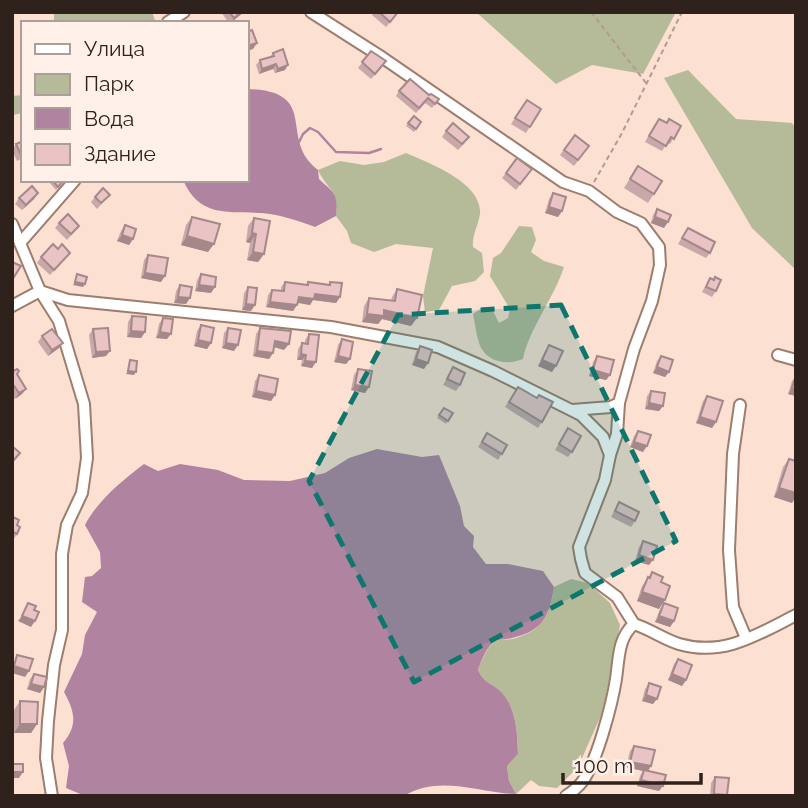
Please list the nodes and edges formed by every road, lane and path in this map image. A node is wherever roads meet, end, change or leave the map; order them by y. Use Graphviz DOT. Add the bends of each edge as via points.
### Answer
graph roads {
  1 [pos="311,12"];
  2 [pos="591,12"];
  3 [pos="682,12"];
  4 [pos="646,83"];
  5 [pos="73,182"];
  6 [pos="589,191"];
  7 [pos="12,224"];
  8 [pos="20,243"];
  9 [pos="40,291"];
  10 [pos="13,304"];
  11 [pos="778,355"];
  12 [pos="796,360"];
  13 [pos="619,403"];
  14 [pos="740,405"];
  15 [pos="572,410"];
  16 [pos="610,455"];
  17 [pos="796,615"];
  18 [pos="634,624"];
  19 [pos="747,638"];
  20 [pos="582,782"];
  21 [pos="52,796"];
  22 [pos="566,796"];
  23 [pos="580,796"];
  1 -- 6 [label="street" via="564,182"];
  2 -- 4 [label="path"];
  3 -- 4 [label="path"];
  4 -- 6 [label="path"];
  5 -- 8 [label="street"];
  6 -- 13 [label="street" via="641,223 659,247 652,301"];
  7 -- 8 [label="street"];
  8 -- 9 [label="street"];
  9 -- 10 [label="street"];
  9 -- 15 [label="street" via="68,300 331,327 427,344"];
  9 -- 21 [label="street" via="59,321 84,404 88,458 62,554 62,630 54,665 46,758"];
  11 -- 12 [label="street"];
  13 -- 15 [label="street"];
  13 -- 16 [label="street"];
  14 -- 19 [label="street" via="729,550 733,607"];
  15 -- 16 [label="street" via="603,437"];
  16 -- 18 [label="street" via="579,547 585,573 617,597"];
  17 -- 19 [label="street"];
  18 -- 19 [label="street" via="695,648 724,648"];
  18 -- 20 [label="street" via="622,640 607,717"];
  20 -- 22 [label="street"];
  20 -- 23 [label="street"];
}
